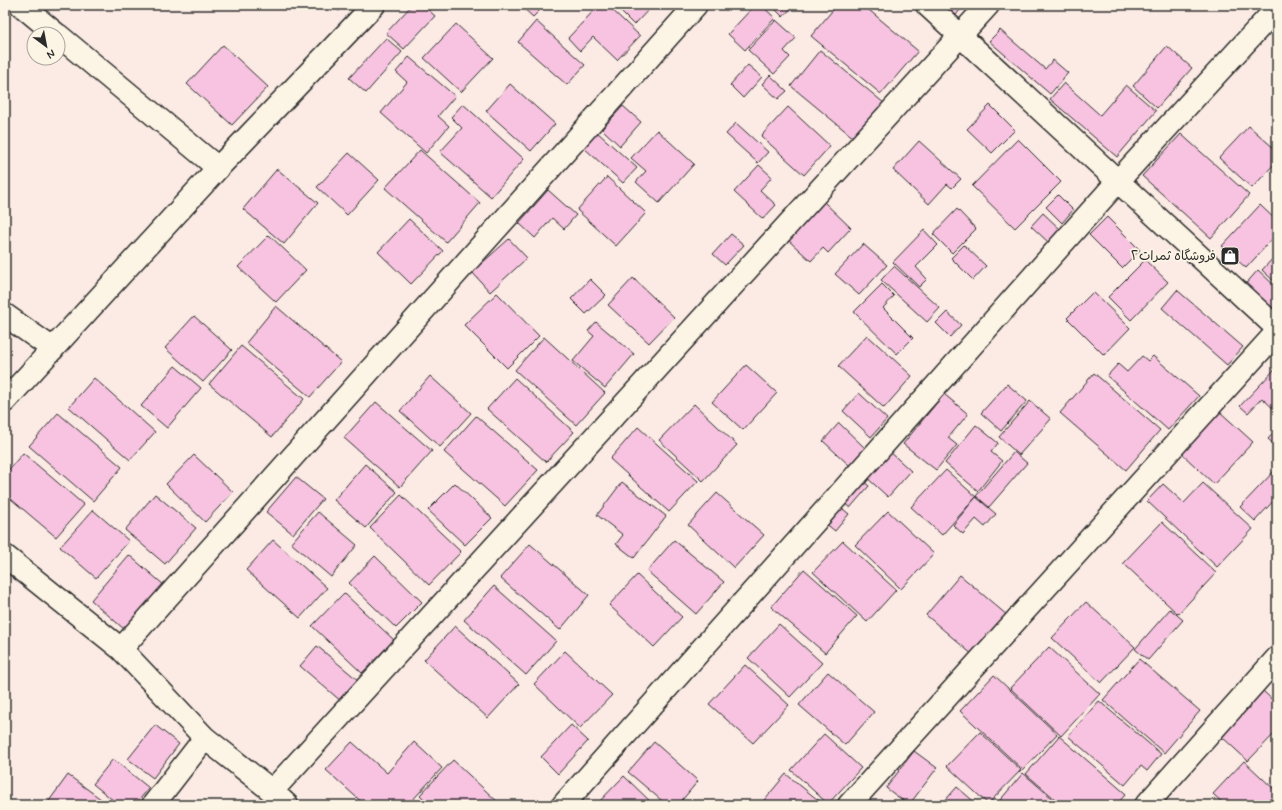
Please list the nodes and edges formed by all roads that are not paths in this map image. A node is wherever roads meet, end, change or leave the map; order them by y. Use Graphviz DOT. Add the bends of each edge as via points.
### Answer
graph roads {
  1 [pos="22,5"];
  2 [pos="374,5"];
  3 [pos="696,5"];
  4 [pos="927,5"];
  5 [pos="988,5"];
  6 [pos="1277,8"];
  7 [pos="46,26"];
  8 [pos="960,35"];
  9 [pos="66,42"];
  10 [pos="218,168"];
  11 [pos="1118,181"];
  12 [pos="5,315"];
  13 [pos="1277,328"];
  14 [pos="1277,332"];
  15 [pos="53,348"];
  16 [pos="5,401"];
  17 [pos="6,560"];
  18 [pos="121,649"];
  19 [pos="1277,658"];
  20 [pos="205,738"];
  21 [pos="279,798"];
  22 [pos="153,805"];
  23 [pos="563,805"];
  24 [pos="849,805"];
  25 [pos="1146,805"];
  1 -- 7 [label="street"];
  2 -- 10 [label="street"];
  3 -- 18 [label="street"];
  4 -- 8 [label="street"];
  5 -- 8 [label="street"];
  6 -- 11 [label="street"];
  8 -- 11 [label="street"];
  8 -- 21 [label="street"];
  9 -- 10 [label="street"];
  10 -- 15 [label="street"];
  11 -- 13 [label="street"];
  11 -- 23 [label="street"];
  12 -- 15 [label="street"];
  14 -- 24 [label="street"];
  15 -- 16 [label="street"];
  17 -- 18 [label="street"];
  18 -- 20 [label="street"];
  19 -- 25 [label="street"];
  20 -- 21 [label="street"];
  20 -- 22 [label="street"];
}
